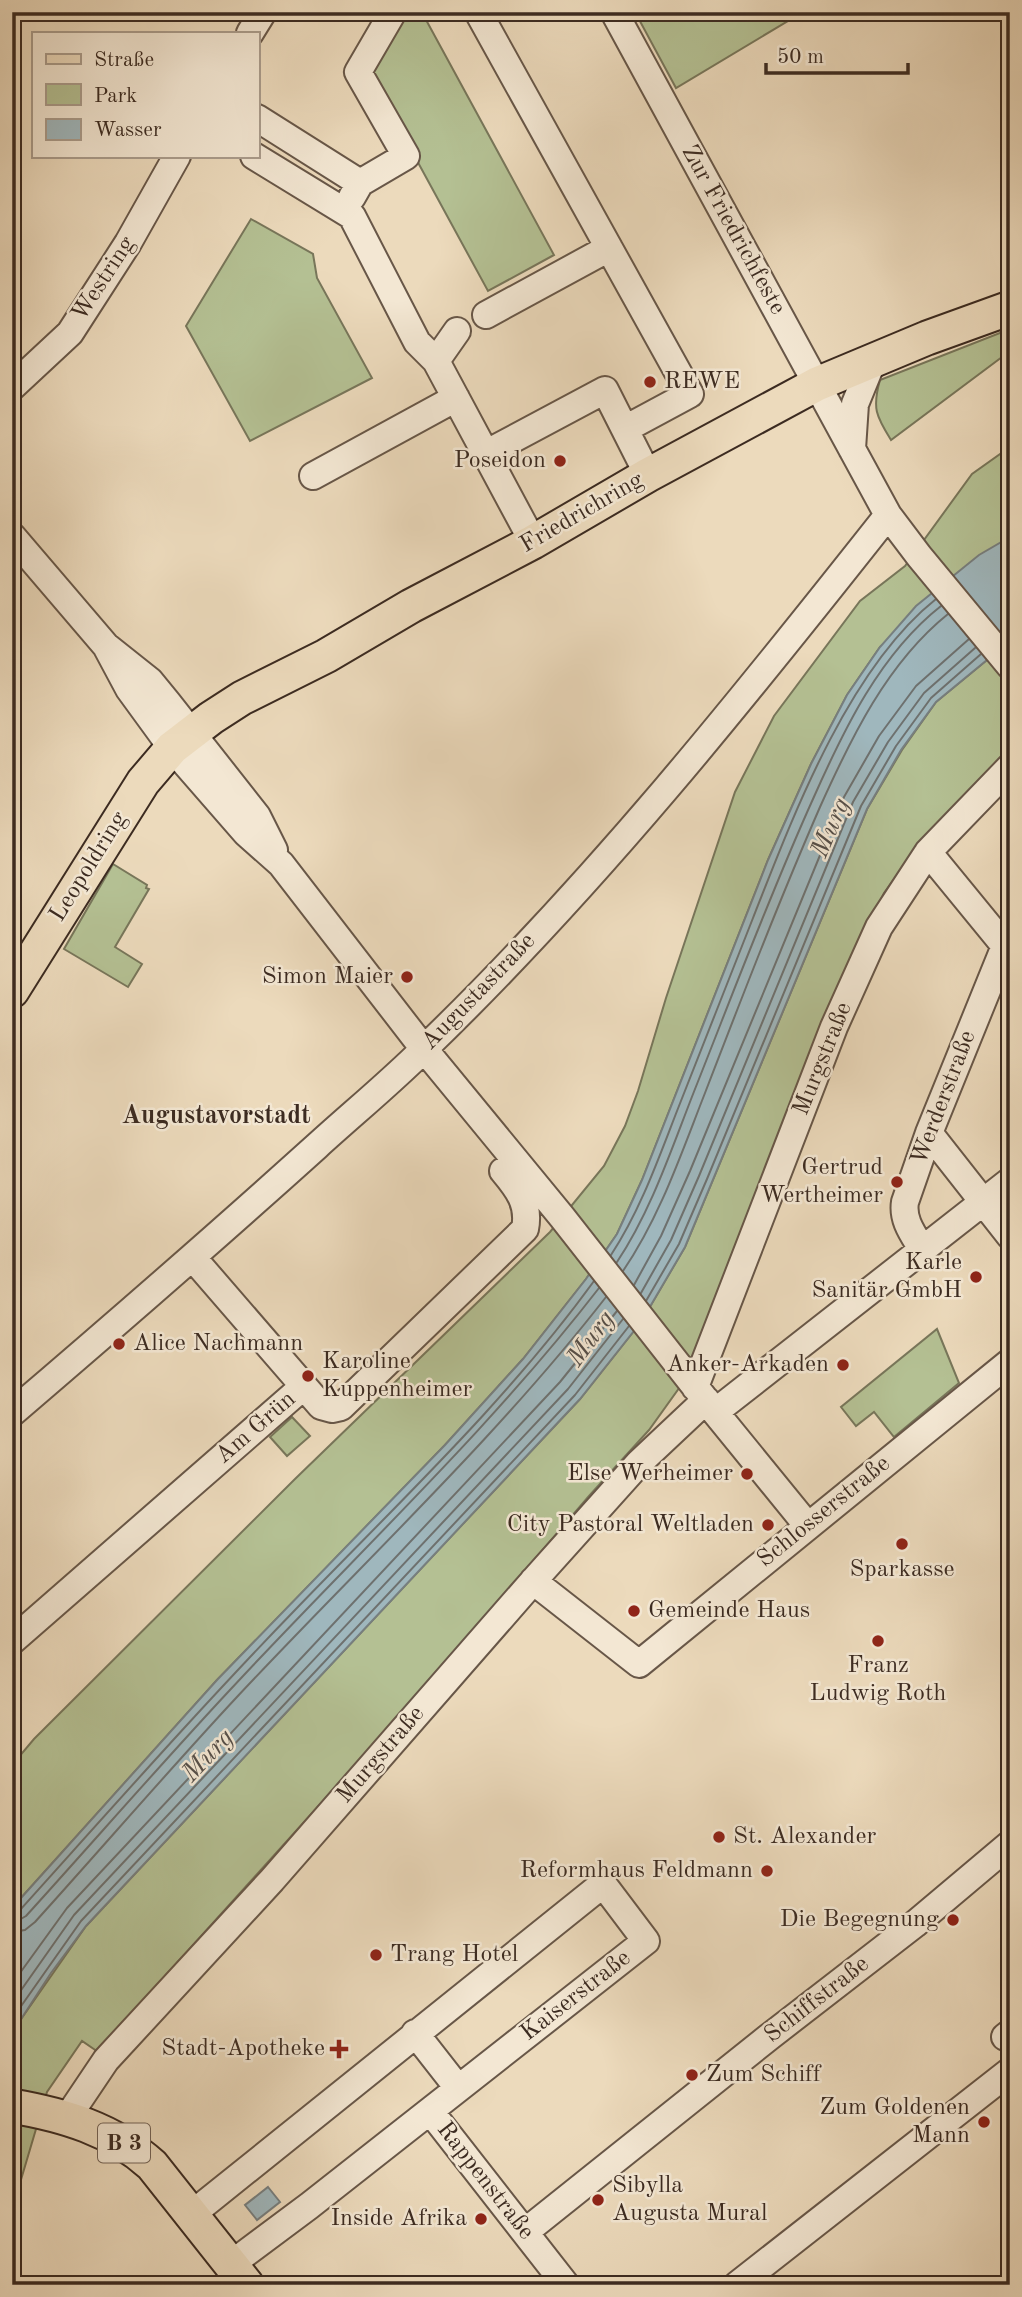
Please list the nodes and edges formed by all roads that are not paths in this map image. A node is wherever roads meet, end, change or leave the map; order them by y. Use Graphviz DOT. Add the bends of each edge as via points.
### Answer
graph roads {
  1 [pos="263,12"];
  2 [pos="393,12"];
  3 [pos="478,12"];
  4 [pos="614,12"];
  5 [pos="251,32"];
  6 [pos="259,119"];
  7 [pos="176,158"];
  8 [pos="257,158"];
  9 [pos="360,183"];
  10 [pos="344,211"];
  11 [pos="609,248"];
  12 [pos="1010,308"];
  13 [pos="486,315"];
  14 [pos="457,331"];
  15 [pos="873,360"];
  16 [pos="436,361"];
  17 [pos="817,384"];
  18 [pos="12,387"];
  19 [pos="456,398"];
  20 [pos="625,429"];
  21 [pos="852,449"];
  22 [pos="485,454"];
  23 [pos="648,475"];
  24 [pos="313,476"];
  25 [pos="888,515"];
  26 [pos="12,536"];
  27 [pos="534,542"];
  28 [pos="1010,666"];
  29 [pos="181,740"];
  30 [pos="1010,767"];
  31 [pos="928,852"];
  32 [pos="1007,946"];
  33 [pos="12,991"];
  34 [pos="424,1049"];
  35 [pos="929,1133"];
  36 [pos="1010,1181"];
  37 [pos="984,1202"];
  38 [pos="1010,1236"];
  39 [pos="919,1251"];
  40 [pos="193,1258"];
  41 [pos="1010,1362"];
  42 [pos="694,1385"];
  43 [pos="304,1386"];
  44 [pos="12,1413"];
  45 [pos="807,1525"];
  46 [pos="533,1581"];
  47 [pos="12,1641"];
  48 [pos="1010,1844"];
  49 [pos="415,2033"];
  50 [pos="1010,2071"];
  51 [pos="458,2088"];
  52 [pos="430,2110"];
  53 [pos="41,2112"];
  54 [pos="192,2214"];
  55 [pos="525,2232"];
  56 [pos="238,2275"];
  57 [pos="566,2285"];
  58 [pos="737,2285"];
  1 -- 5 [label="street"];
  2 -- 9 [label="street" via="358,72 406,156"];
  3 -- 11 [label="street"];
  4 -- 17 [label="street, Zur Friedrichfeste"];
  6 -- 9 [label="street"];
  7 -- 18 [label="street, Westring" via="70,333"];
  8 -- 10 [label="street"];
  9 -- 10 [label="street"];
  10 -- 16 [label="street" via="352,216 417,342"];
  11 -- 13 [label="street"];
  11 -- 20 [label="street" via="690,394"];
  12 -- 15 [label="main road, Friedrichring"];
  14 -- 16 [label="street"];
  15 -- 17 [label="main road, Friedrichring"];
  15 -- 21 [label="street" via="855,404"];
  16 -- 19 [label="street"];
  17 -- 21 [label="street, Zur Friedrichfeste"];
  17 -- 23 [label="main road, Friedrichring"];
  19 -- 22 [label="street"];
  19 -- 24 [label="street"];
  20 -- 22 [label="street" via="605,390"];
  20 -- 23 [label="street"];
  21 -- 25 [label="street, Zur Friedrichfeste"];
  22 -- 27 [label="street"];
  23 -- 27 [label="main road, Friedrichring"];
  25 -- 28 [label="street, Zur Friedrichfeste"];
  25 -- 34 [label="street, Augustastraße" via="764,672 556,914"];
  26 -- 29 [label="street" via="106,646 129,689"];
  27 -- 29 [label="main road, Friedrichring" via="242,698"];
  29 -- 33 [label="main road, Leopoldring" via="142,782"];
  29 -- 34 [label="street" via="246,833 281,864"];
  30 -- 31 [label="street, Murgstraße"];
  31 -- 32 [label="street, Werderstraße"];
  31 -- 42 [label="street, Murgstraße" via="879,927 834,1027"];
  32 -- 35 [label="street, Werderstraße"];
  34 -- 40 [label="street, Augustastraße"];
  34 -- 42 [label="street"];
  34 -- 43 [label="street, Am Grün" via="438,1093 522,1196 525,1229 341,1407 321,1406"];
  35 -- 37 [label="street"];
  35 -- 39 [label="street, Werderstraße" via="904,1212"];
  36 -- 37 [label="street"];
  37 -- 38 [label="street"];
  37 -- 39 [label="street"];
  39 -- 42 [label="street"];
  40 -- 43 [label="street"];
  40 -- 44 [label="street, Augustastraße"];
  41 -- 45 [label="street, Schlosserstraße"];
  42 -- 45 [label="street"];
  42 -- 46 [label="street, Murgstraße" via="639,1463"];
  43 -- 47 [label="street, Am Grün"];
  45 -- 46 [label="street, Schlosserstraße" via="639,1664"];
  46 -- 53 [label="street, Murgstraße" via="272,1880 106,2060"];
  48 -- 55 [label="street, Schiffstraße"];
  49 -- 51 [label="street"];
  49 -- 51 [label="street, Kaiserstraße" via="603,1884 646,1941"];
  49 -- 54 [label="street, Kaiserstraße"];
  50 -- 58 [label="street"];
  51 -- 52 [label="street, Kaiserstraße"];
  52 -- 55 [label="street, Rappenstraße"];
  52 -- 56 [label="street, Kaiserstraße" via="309,2206"];
  53 -- 54 [label="main road, B 3" via="101,2131 137,2151"];
  54 -- 56 [label="main road, B 3"];
  55 -- 57 [label="street, Rappenstraße"];
}
